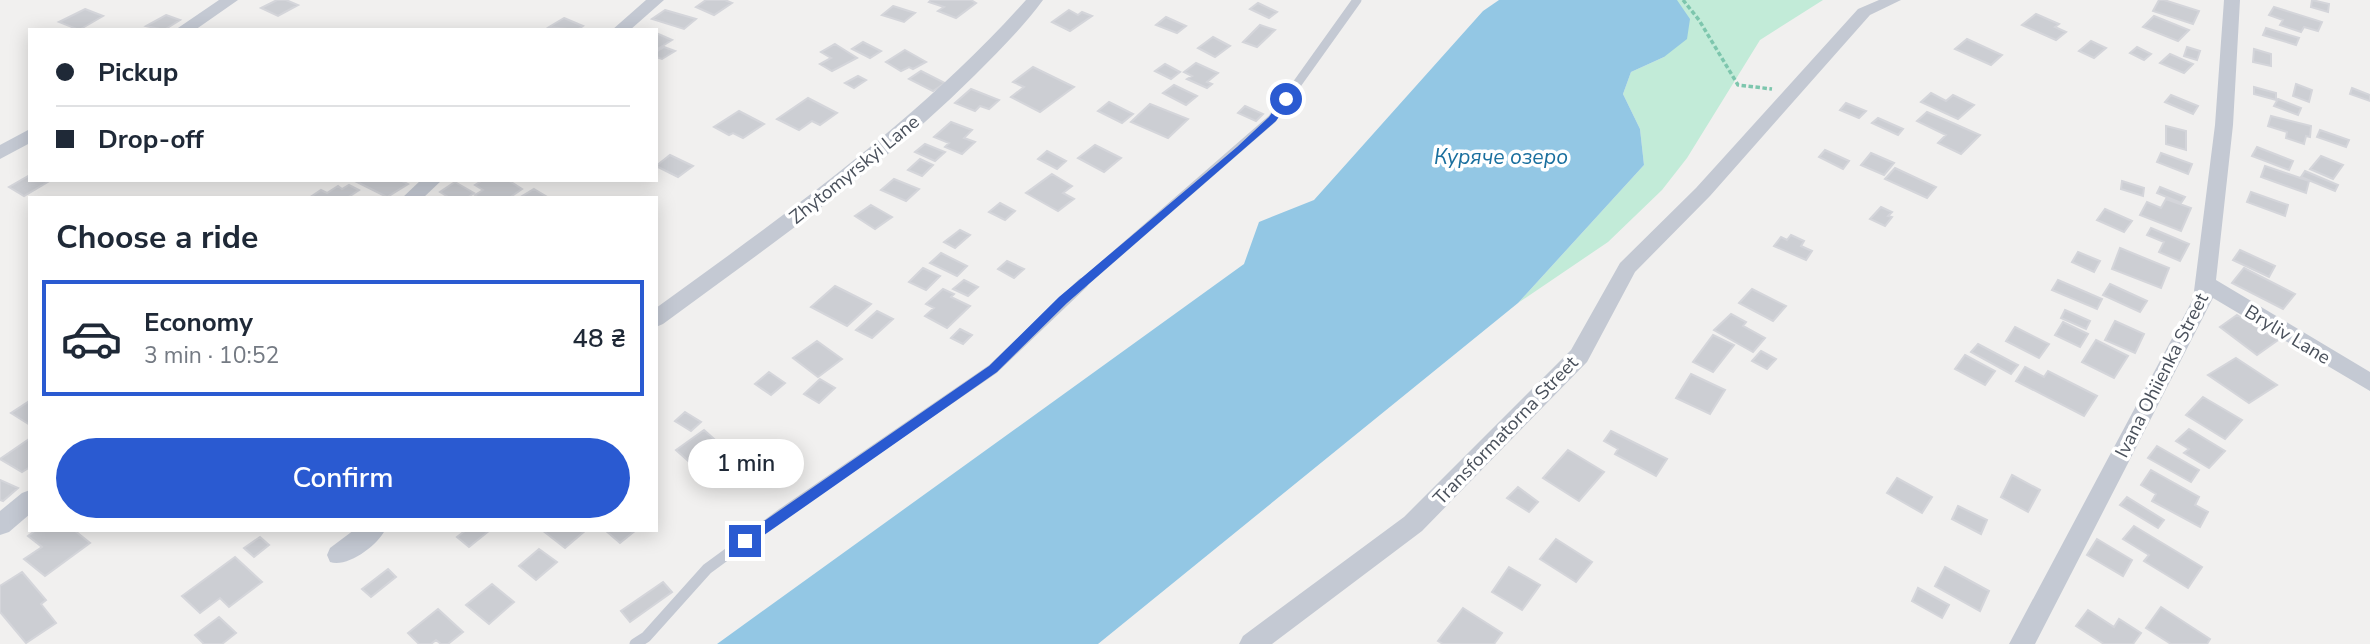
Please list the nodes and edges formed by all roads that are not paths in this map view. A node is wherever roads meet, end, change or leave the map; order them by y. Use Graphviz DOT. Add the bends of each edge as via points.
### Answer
graph roads {
  1 [pos="230,0"];
  2 [pos="656,0"];
  3 [pos="1035,0"];
  4 [pos="1357,0"];
  5 [pos="1893,0"];
  6 [pos="2232,0"];
  7 [pos="186,28"];
  8 [pos="622,28"];
  9 [pos="28,136"];
  10 [pos="0,153"];
  11 [pos="431,182"];
  12 [pos="413,196"];
  13 [pos="2207,284"];
  14 [pos="658,318"];
  15 [pos="2370,383"];
  16 [pos="28,502"];
  17 [pos="0,525"];
  18 [pos="370,532"];
  19 [pos="339,555"];
  20 [pos="635,644"];
  21 [pos="1252,644"];
  22 [pos="2022,644"];
  1 -- 7 [label="street"];
  2 -- 8 [label="street"];
  3 -- 14 [label="street, Zhytomyrskyi Lane" via="1000,43 880,153"];
  4 -- 20 [label="lane" via="1272,119 1240,149 1063,300 993,369 707,569 646,638"];
  5 -- 21 [label="street, Transformatorna Street" via="1864,12 1703,192 1627,268 1579,356 1413,524"];
  6 -- 13 [label="street, Ivana Ohiienka Street"];
  9 -- 10 [label="street"];
  11 -- 12 [label="street"];
  13 -- 15 [label="street, Bryliv Lane"];
  13 -- 22 [label="street, Ivana Ohiienka Street"];
  16 -- 17 [label="street"];
  18 -- 19 [label="street"];
}
